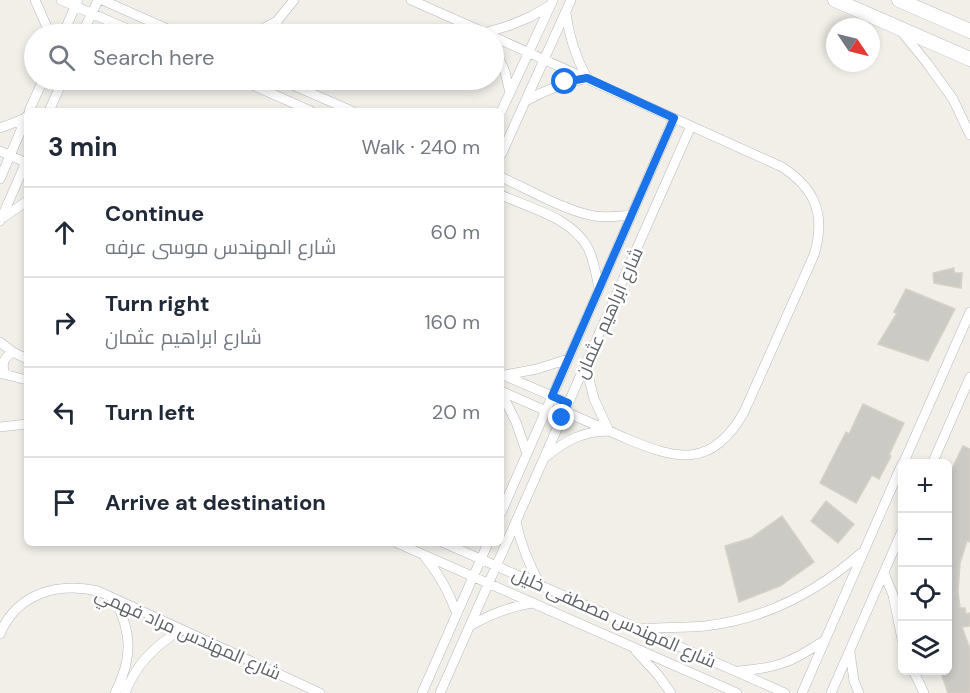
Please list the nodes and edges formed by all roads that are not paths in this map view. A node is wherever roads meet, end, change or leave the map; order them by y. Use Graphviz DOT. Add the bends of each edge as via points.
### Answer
graph roads {
  1 [pos="34,0"];
  2 [pos="61,0"];
  3 [pos="100,0"];
  4 [pos="294,0"];
  5 [pos="411,0"];
  6 [pos="572,0"];
  7 [pos="835,0"];
  8 [pos="899,0"];
  9 [pos="76,3"];
  10 [pos="552,3"];
  11 [pos="92,13"];
  12 [pos="566,13"];
  13 [pos="277,21"];
  14 [pos="45,24"];
  15 [pos="67,24"];
  16 [pos="87,24"];
  17 [pos="116,24"];
  18 [pos="156,24"];
  19 [pos="271,24"];
  20 [pos="276,24"];
  21 [pos="277,24"];
  22 [pos="464,24"];
  23 [pos="898,27"];
  24 [pos="504,28"];
  25 [pos="970,31"];
  26 [pos="504,42"];
  27 [pos="529,52"];
  28 [pos="545,59"];
  29 [pos="970,59"];
  30 [pos="504,70"];
  31 [pos="587,78"];
  32 [pos="38,90"];
  33 [pos="58,90"];
  34 [pos="266,90"];
  35 [pos="308,90"];
  36 [pos="510,93"];
  37 [pos="526,101"];
  38 [pos="30,108"];
  39 [pos="50,108"];
  40 [pos="305,108"];
  41 [pos="346,108"];
  42 [pos="503,108"];
  43 [pos="24,116"];
  44 [pos="674,118"];
  45 [pos="24,122"];
  46 [pos="692,126"];
  47 [pos="0,128"];
  48 [pos="970,135"];
  49 [pos="504,149"];
  50 [pos="0,151"];
  51 [pos="10,156"];
  52 [pos="24,161"];
  53 [pos="1,173"];
  54 [pos="504,178"];
  55 [pos="23,180"];
  56 [pos="504,196"];
  57 [pos="24,203"];
  58 [pos="632,215"];
  59 [pos="0,221"];
  60 [pos="599,288"];
  61 [pos="970,312"];
  62 [pos="0,342"];
  63 [pos="13,352"];
  64 [pos="24,358"];
  65 [pos="568,359"];
  66 [pos="586,367"];
  67 [pos="2,373"];
  68 [pos="504,375"];
  69 [pos="504,375"];
  70 [pos="970,377"];
  71 [pos="24,379"];
  72 [pos="504,393"];
  73 [pos="552,396"];
  74 [pos="504,398"];
  75 [pos="546,410"];
  76 [pos="565,411"];
  77 [pos="24,424"];
  78 [pos="0,427"];
  79 [pos="609,431"];
  80 [pos="527,454"];
  81 [pos="545,458"];
  82 [pos="905,459"];
  83 [pos="934,459"];
  84 [pos="898,475"];
  85 [pos="504,506"];
  86 [pos="516,522"];
  87 [pos="898,542"];
  88 [pos="404,546"];
  89 [pos="451,546"];
  90 [pos="487,546"];
  91 [pos="865,549"];
  92 [pos="424,555"];
  93 [pos="481,559"];
  94 [pos="496,566"];
  95 [pos="884,573"];
  96 [pos="473,577"];
  97 [pos="489,583"];
  98 [pos="541,586"];
  99 [pos="115,599"];
  100 [pos="533,603"];
  101 [pos="457,614"];
  102 [pos="899,621"];
  103 [pos="470,626"];
  104 [pos="638,629"];
  105 [pos="181,630"];
  106 [pos="0,634"];
  107 [pos="825,640"];
  108 [pos="633,647"];
  109 [pos="850,651"];
  110 [pos="736,672"];
  111 [pos="915,675"];
  112 [pos="121,690"];
  113 [pos="732,692"];
  114 [pos="320,693"];
  115 [pos="422,693"];
  116 [pos="440,693"];
  117 [pos="670,693"];
  118 [pos="785,693"];
  119 [pos="802,693"];
  120 [pos="831,693"];
  121 [pos="859,693"];
  122 [pos="924,693"];
  1 -- 14 [label="street"];
  2 -- 9 [label="street"];
  3 -- 11 [label="street"];
  3 -- 18 [label="street"];
  4 -- 13 [label="street"];
  5 -- 22 [label="street"];
  6 -- 12 [label="street"];
  7 -- 23 [label="main road"];
  8 -- 25 [label="main road"];
  9 -- 11 [label="street"];
  9 -- 15 [label="street"];
  10 -- 24 [label="street"];
  10 -- 27 [label="street"];
  11 -- 16 [label="street"];
  11 -- 17 [label="street"];
  12 -- 28 [label="street"];
  12 -- 31 [label="street" via="568,36"];
  13 -- 19 [label="street"];
  13 -- 20 [label="street"];
  13 -- 21 [label="street"];
  23 -- 29 [label="main road"];
  23 -- 48 [label="street" via="953,99"];
  26 -- 27 [label="street"];
  27 -- 28 [label="street"];
  27 -- 36 [label="street"];
  28 -- 31 [label="street"];
  28 -- 37 [label="street"];
  30 -- 36 [label="street"];
  31 -- 37 [label="street" via="565,82"];
  31 -- 44 [label="street"];
  32 -- 38 [label="street"];
  33 -- 39 [label="street"];
  34 -- 40 [label="street"];
  35 -- 41 [label="street"];
  36 -- 42 [label="street"];
  37 -- 49 [label="street"];
  43 -- 47 [label="street"];
  44 -- 46 [label="street"];
  44 -- 58 [label="street, شارع ابراهيم عثمان"];
  45 -- 51 [label="street"];
  46 -- 66 [label="street, شارع ابراهيم عثمان"];
  46 -- 79 [label="street" via="797,176 816,204 819,238 744,412 734,430 719,444 701,453 681,456 658,452"];
  50 -- 51 [label="street"];
  51 -- 52 [label="street"];
  51 -- 53 [label="street"];
  53 -- 55 [label="street"];
  54 -- 58 [label="street" via="593,216"];
  55 -- 59 [label="street"];
  56 -- 60 [label="street" via="562,222 577,233 588,248"];
  57 -- 59 [label="street"];
  58 -- 60 [label="street, شارع ابراهيم عثمان"];
  60 -- 65 [label="street, شارع ابراهيم عثمان"];
  61 -- 82 [label="street"];
  62 -- 63 [label="street"];
  63 -- 64 [label="street"];
  63 -- 67 [label="street" via="4,361"];
  65 -- 68 [label="street"];
  65 -- 73 [label="street, شارع ابراهيم عثمان"];
  66 -- 76 [label="street, شارع ابراهيم عثمان"];
  66 -- 79 [label="street" via="594,399"];
  67 -- 71 [label="street"];
  69 -- 73 [label="street"];
  70 -- 83 [label="street"];
  72 -- 75 [label="street"];
  73 -- 75 [label="street, شارع ابراهيم عثمان"];
  73 -- 76 [label="street"];
  74 -- 80 [label="street"];
  75 -- 76 [label="street"];
  75 -- 80 [label="street, شارع ابراهيم عثمان"];
  76 -- 79 [label="street"];
  76 -- 81 [label="street, شارع ابراهيم عثمان"];
  77 -- 78 [label="street"];
  79 -- 81 [label="street" via="575,437"];
  80 -- 85 [label="street, شارع ابراهيم عثمان"];
  81 -- 86 [label="street, شارع ابراهيم عثمان"];
  84 -- 91 [label="street"];
  86 -- 94 [label="street, شارع ابراهيم عثمان"];
  86 -- 98 [label="street" via="521,545"];
  87 -- 95 [label="street"];
  88 -- 92 [label="street, شارع المهندس مصطفى خليل"];
  89 -- 93 [label="street, شارع المهندس مصطفى خليل"];
  90 -- 93 [label="street"];
  91 -- 104 [label="street" via="838,574 774,610 703,626"];
  91 -- 107 [label="street"];
  92 -- 96 [label="street, شارع المهندس مصطفى خليل"];
  92 -- 101 [label="street" via="438,573"];
  93 -- 94 [label="street, شارع المهندس مصطفى خليل"];
  93 -- 96 [label="street"];
  94 -- 97 [label="street, شارع ابراهيم عثمان"];
  94 -- 98 [label="street, شارع المهندس مصطفى خليل"];
  95 -- 102 [label="street"];
  95 -- 109 [label="street"];
  96 -- 97 [label="street, شارع المهندس مصطفى خليل"];
  96 -- 101 [label="street"];
  97 -- 100 [label="street, شارع المهندس مصطفى خليل"];
  97 -- 103 [label="street, شارع ابراهيم عثمان"];
  98 -- 104 [label="street, شارع المهندس مصطفى خليل"];
  99 -- 105 [label="street, شارع المهندس مراد فهمي"];
  99 -- 106 [label="street, شارع المهندس مراد فهمي" via="80,587 43,592 13,613"];
  99 -- 112 [label="street" via="125,619 129,642"];
  100 -- 103 [label="street" via="500,610"];
  100 -- 108 [label="street, شارع المهندس مصطفى خليل"];
  101 -- 115 [label="street"];
  103 -- 116 [label="street, شارع ابراهيم عثمان"];
  104 -- 110 [label="street, شارع المهندس مصطفى خليل"];
  105 -- 112 [label="street" via="148,654"];
  105 -- 114 [label="street, شارع المهندس مراد فهمي"];
  107 -- 110 [label="street" via="798,658 768,669"];
  107 -- 119 [label="street"];
  108 -- 113 [label="street, شارع المهندس مصطفى خليل"];
  108 -- 117 [label="street"];
  109 -- 120 [label="street"];
  109 -- 121 [label="street"];
  110 -- 118 [label="street, شارع المهندس مصطفى خليل"];
  111 -- 122 [label="street"];
}
